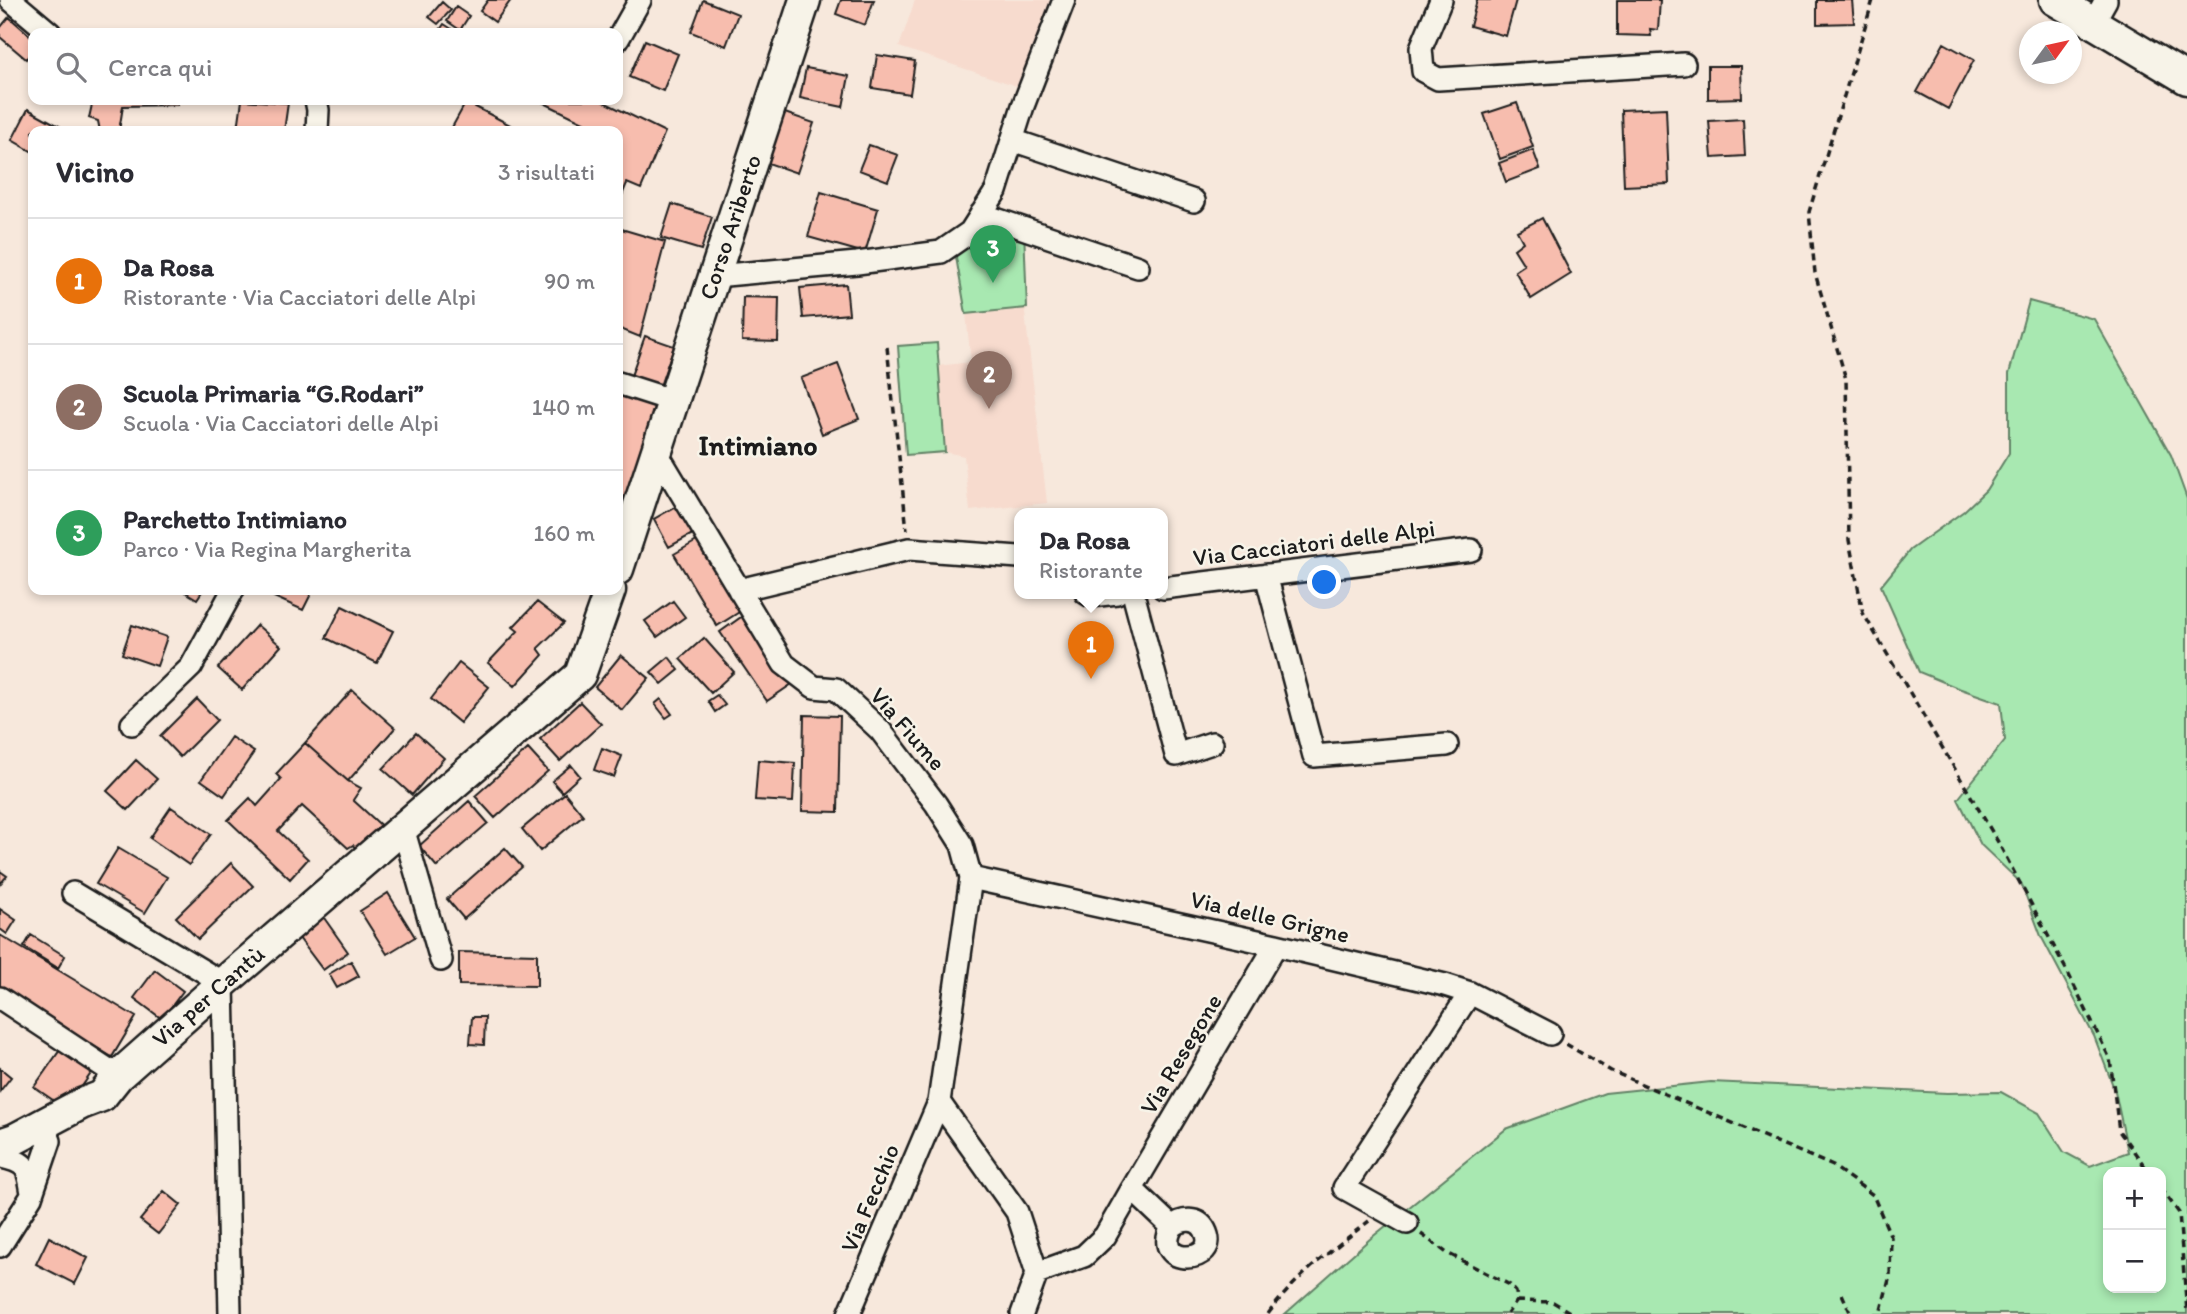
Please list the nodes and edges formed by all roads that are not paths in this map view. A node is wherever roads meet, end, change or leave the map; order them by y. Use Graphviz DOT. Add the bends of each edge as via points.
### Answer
graph roads {
  1 [pos="11,0"];
  2 [pos="640,0"];
  3 [pos="805,0"];
  4 [pos="1064,0"];
  5 [pos="1441,0"];
  6 [pos="2054,0"];
  7 [pos="2100,11"];
  8 [pos="44,28"];
  9 [pos="623,29"];
  10 [pos="1684,64"];
  11 [pos="2187,79"];
  12 [pos="317,105"];
  13 [pos="317,126"];
  14 [pos="1012,140"];
  15 [pos="1194,201"];
  16 [pos="981,214"];
  17 [pos="1138,267"];
  18 [pos="715,276"];
  19 [pos="623,385"];
  20 [pos="674,401"];
  21 [pos="657,453"];
  22 [pos="623,546"];
  23 [pos="1471,551"];
  24 [pos="1014,557"];
  25 [pos="1266,575"];
  26 [pos="1168,587"];
  27 [pos="739,590"];
  28 [pos="230,595"];
  29 [pos="606,595"];
  30 [pos="1135,599"];
  31 [pos="132,724"];
  32 [pos="1212,743"];
  33 [pos="1447,745"];
  34 [pos="403,828"];
  35 [pos="971,878"];
  36 [pos="73,893"];
  37 [pos="1276,945"];
  38 [pos="441,960"];
  39 [pos="223,983"];
  40 [pos="1470,993"];
  41 [pos="0,998"];
  42 [pos="1550,1034"];
  43 [pos="110,1086"];
  44 [pos="939,1102"];
  45 [pos="47,1133"];
  46 [pos="1,1153"];
  47 [pos="1132,1189"];
  48 [pos="32,1193"];
  49 [pos="1406,1223"];
  50 [pos="1172,1227"];
  51 [pos="0,1245"];
  52 [pos="1037,1273"];
  53 [pos="230,1314"];
  54 [pos="849,1314"];
  55 [pos="1021,1314"];
  1 -- 8 [label="street"];
  2 -- 9 [label="street"];
  3 -- 18 [label="street, Corso Ariberto"];
  4 -- 14 [label="street"];
  5 -- 10 [label="street" via="1421,48 1423,71 1438,79"];
  6 -- 7 [label="street"];
  7 -- 11 [label="street"];
  12 -- 13 [label="street"];
  14 -- 15 [label="street"];
  14 -- 16 [label="street" via="996,191"];
  16 -- 17 [label="street"];
  16 -- 18 [label="street" via="970,232 941,252"];
  18 -- 20 [label="street, Corso Ariberto"];
  19 -- 20 [label="street"];
  20 -- 21 [label="street, Corso Ariberto"];
  21 -- 22 [label="street, Via per Cantù"];
  21 -- 27 [label="street, Via Fiume"];
  23 -- 25 [label="street, Via Cacciatori delle Alpi"];
  24 -- 27 [label="street" via="909,549"];
  25 -- 26 [label="street, Via Cacciatori delle Alpi"];
  25 -- 33 [label="street" via="1314,756"];
  27 -- 35 [label="street, Via Fiume" via="784,664 814,687 836,689 880,730 962,845"];
  28 -- 31 [label="street" via="191,667"];
  29 -- 34 [label="street, Via per Cantù" via="580,675"];
  30 -- 32 [label="street" via="1175,755"];
  34 -- 38 [label="street"];
  34 -- 39 [label="street, Via per Cantù"];
  35 -- 37 [label="street, Via delle Grigne"];
  35 -- 44 [label="street, Via Fiume"];
  36 -- 39 [label="street"];
  37 -- 40 [label="street, Via delle Grigne"];
  37 -- 47 [label="street, Via Resegone"];
  39 -- 43 [label="street, Via per Cantù"];
  39 -- 53 [label="street"];
  40 -- 42 [label="street, Via delle Grigne"];
  40 -- 49 [label="street" via="1344,1188"];
  41 -- 43 [label="street"];
  43 -- 45 [label="street, Via per Cantù"];
  44 -- 52 [label="street" via="1017,1212"];
  44 -- 54 [label="street, Via Fecchio"];
  45 -- 46 [label="street, Via per Cantù"];
  45 -- 48 [label="street"];
  46 -- 48 [label="street" via="19,1161 28,1172"];
  47 -- 50 [label="street"];
  47 -- 52 [label="street, Via Resegone" via="1105,1236 1084,1256"];
  48 -- 51 [label="street"];
  52 -- 55 [label="street"];
}
